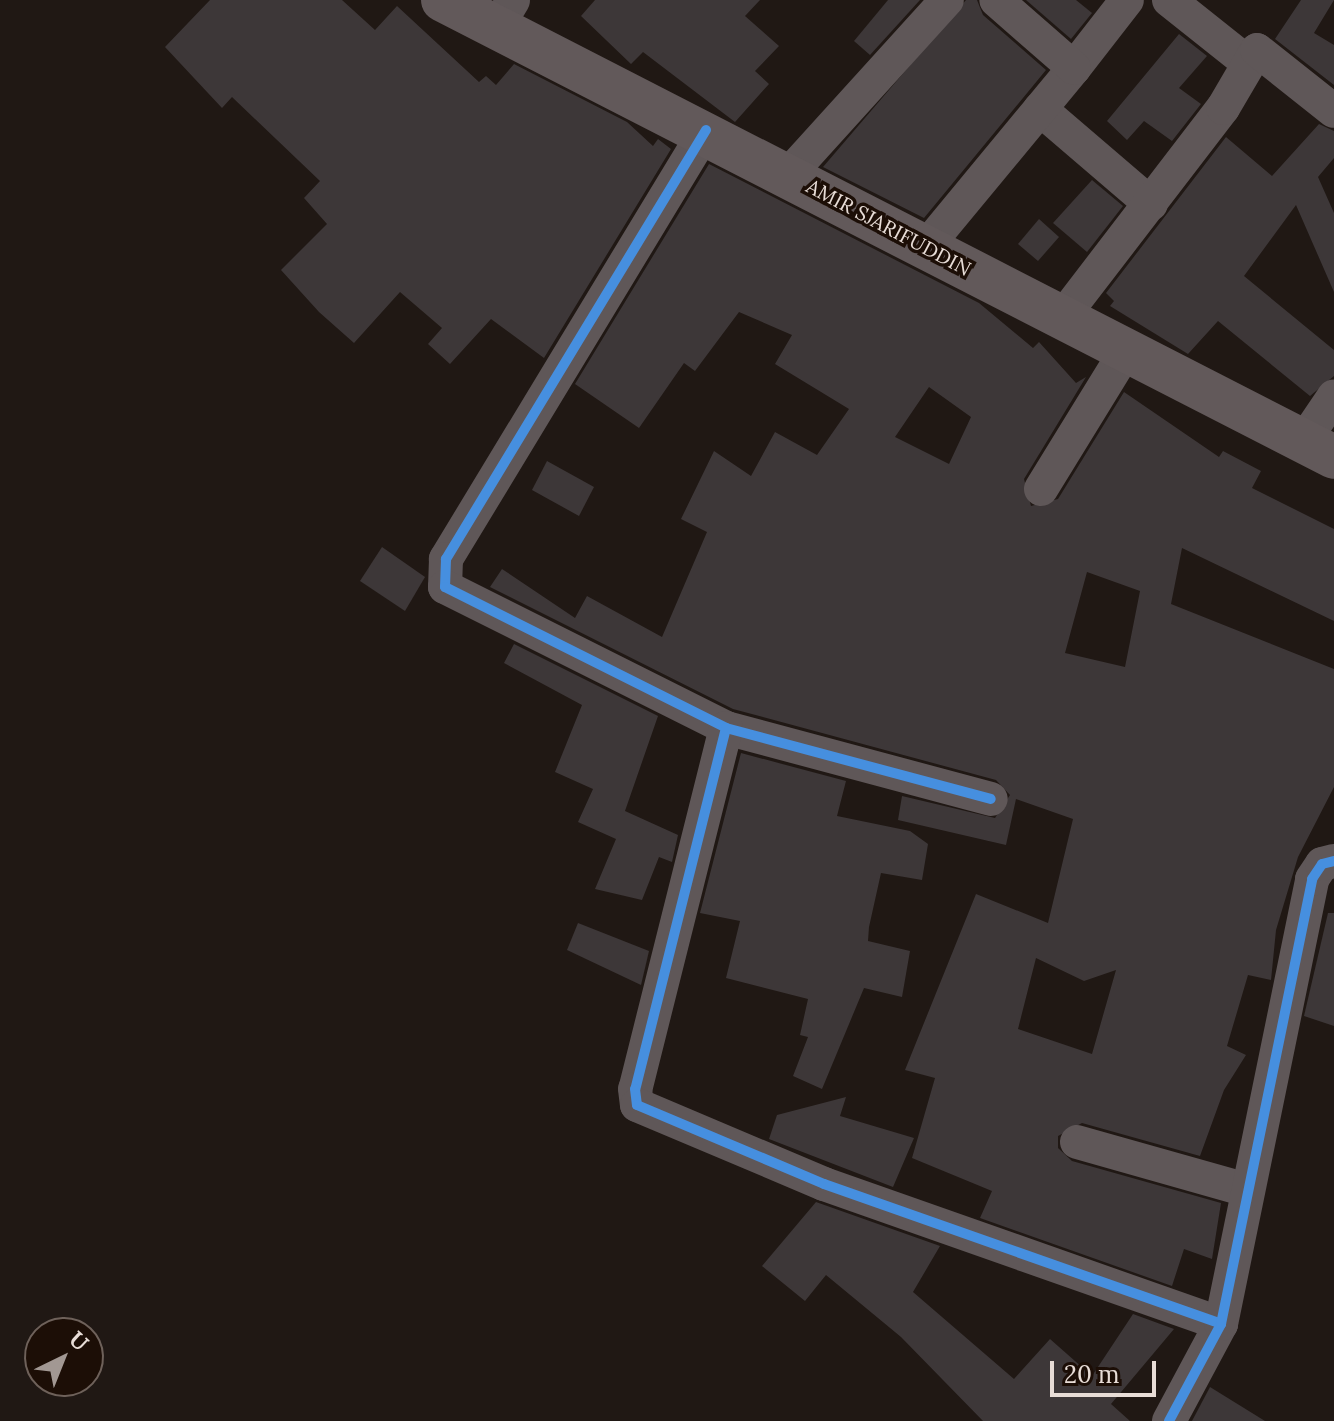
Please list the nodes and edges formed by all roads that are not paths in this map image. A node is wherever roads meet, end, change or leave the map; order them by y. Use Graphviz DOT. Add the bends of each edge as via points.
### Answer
graph roads {
  1 [pos="443,0"];
  2 [pos="947,0"];
  3 [pos="996,0"];
  4 [pos="1127,0"];
  5 [pos="1169,0"];
  6 [pos="505,13"];
  7 [pos="1247,62"];
  8 [pos="1074,68"];
  9 [pos="1040,109"];
  10 [pos="1334,111"];
  11 [pos="706,130"];
  12 [pos="789,174"];
  13 [pos="1151,204"];
  14 [pos="926,247"];
  15 [pos="1061,319"];
  16 [pos="1124,354"];
  17 [pos="1334,396"];
  18 [pos="1319,450"];
  19 [pos="1041,489"];
  20 [pos="726,728"];
  21 [pos="991,799"];
  22 [pos="1334,861"];
  23 [pos="1077,1142"];
  24 [pos="1247,1190"];
  25 [pos="1221,1324"];
  26 [pos="1169,1421"];
  1 -- 6 [label="main road, AMIR SJARIFUDDIN"];
  2 -- 12 [label="street"];
  3 -- 8 [label="street"];
  4 -- 8 [label="street"];
  5 -- 7 [label="street"];
  6 -- 11 [label="main road, AMIR SJARIFUDDIN"];
  7 -- 10 [label="street" via="1257,50"];
  7 -- 13 [label="street" via="1223,108"];
  8 -- 9 [label="street"];
  9 -- 13 [label="street"];
  9 -- 14 [label="street"];
  11 -- 12 [label="main road, AMIR SJARIFUDDIN"];
  11 -- 20 [label="street" via="442,574 458,599"];
  12 -- 14 [label="main road, AMIR SJARIFUDDIN"];
  13 -- 15 [label="street"];
  14 -- 15 [label="main road, AMIR SJARIFUDDIN"];
  15 -- 16 [label="main road, AMIR SJARIFUDDIN"];
  16 -- 18 [label="main road, AMIR SJARIFUDDIN"];
  16 -- 19 [label="street"];
  17 -- 18 [label="street"];
  20 -- 21 [label="street"];
  20 -- 25 [label="street" via="635,1089 637,1105 824,1184"];
  22 -- 24 [label="street" via="1322,864 1312,879"];
  23 -- 24 [label="street"];
  24 -- 25 [label="street"];
  25 -- 26 [label="street"];
}
